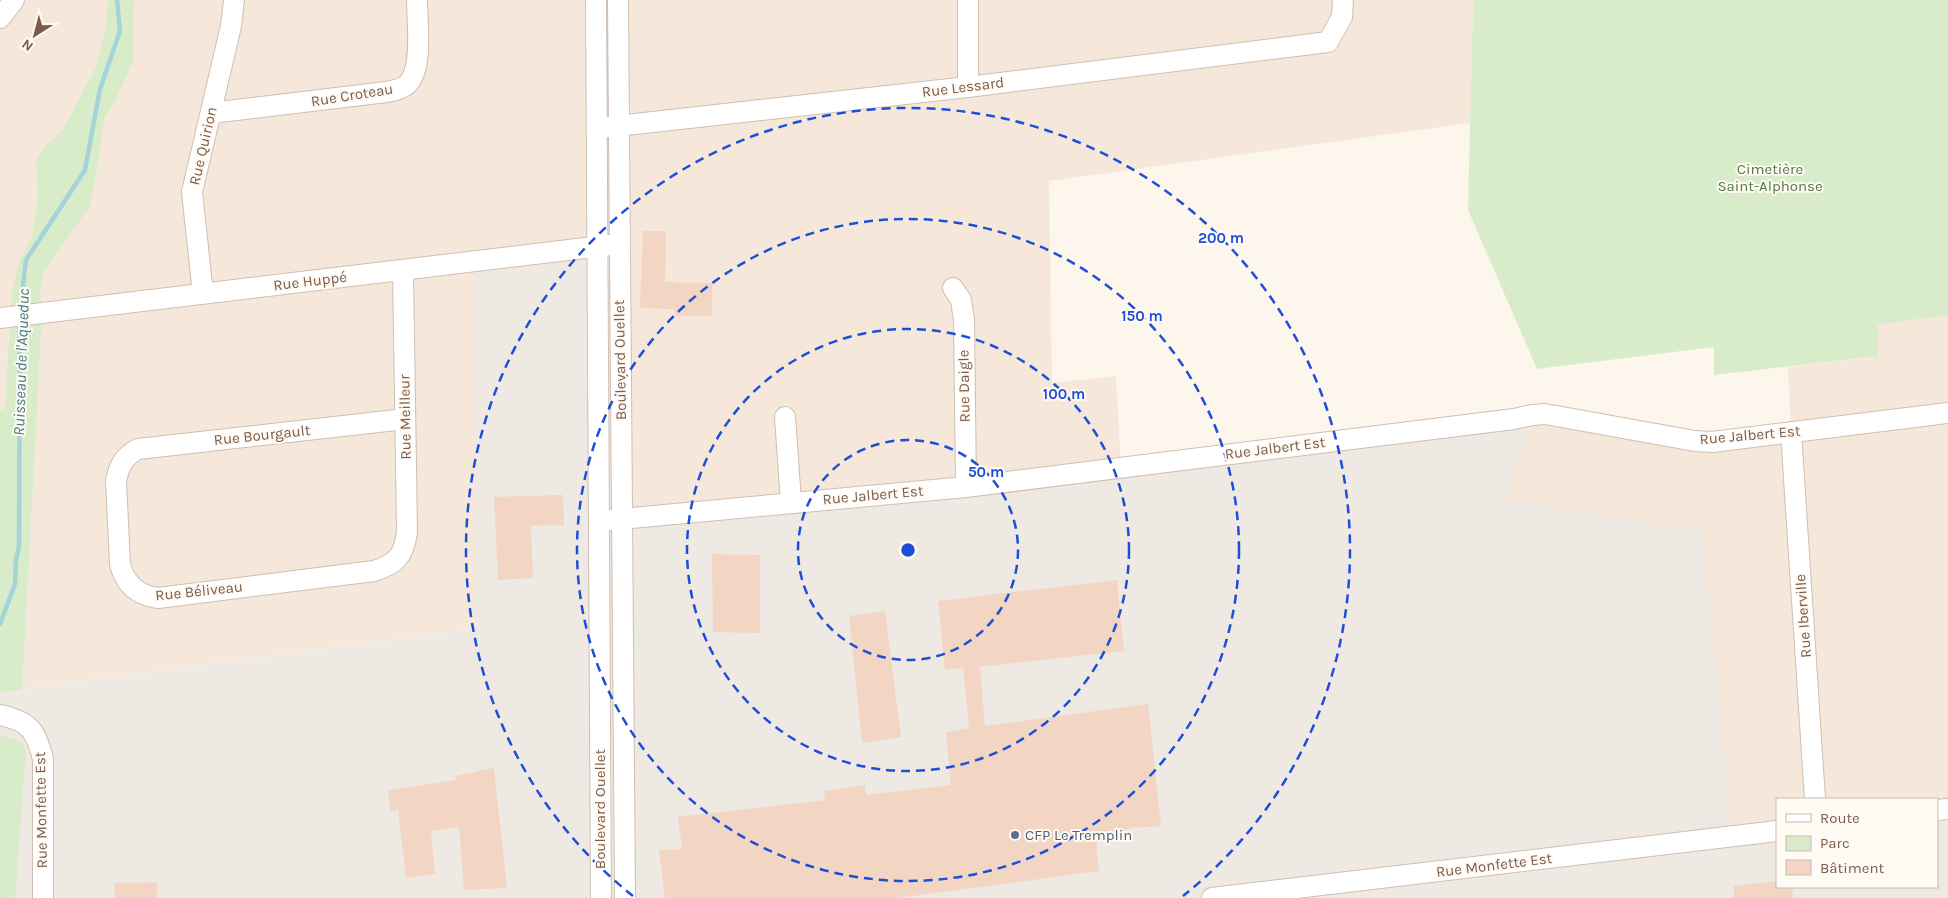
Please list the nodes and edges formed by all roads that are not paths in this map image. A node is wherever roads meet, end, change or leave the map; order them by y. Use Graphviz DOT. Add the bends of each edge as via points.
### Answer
graph roads {
  1 [pos="14,0"];
  2 [pos="234,0"];
  3 [pos="417,0"];
  4 [pos="596,0"];
  5 [pos="618,0"];
  6 [pos="968,0"];
  7 [pos="1343,0"];
  8 [pos="0,18"];
  9 [pos="968,87"];
  10 [pos="211,113"];
  11 [pos="620,126"];
  12 [pos="597,128"];
  13 [pos="619,244"];
  14 [pos="598,247"];
  15 [pos="403,270"];
  16 [pos="954,288"];
  17 [pos="204,294"];
  18 [pos="5,317"];
  19 [pos="1948,413"];
  20 [pos="785,417"];
  21 [pos="405,419"];
  22 [pos="1792,432"];
  23 [pos="123,462"];
  24 [pos="966,487"];
  25 [pos="791,502"];
  26 [pos="622,518"];
  27 [pos="599,521"];
  28 [pos="395,561"];
  29 [pos="0,715"];
  30 [pos="600,719"];
  31 [pos="624,720"];
  32 [pos="1816,798"];
  33 [pos="1776,831"];
  34 [pos="43,898"];
  35 [pos="601,898"];
  36 [pos="625,898"];
  37 [pos="1212,898"];
  1 -- 8 [label="street"];
  2 -- 10 [label="street, Rue Quirion"];
  3 -- 10 [label="street, Rue Croteau" via="417,65 412,79 405,86 378,94"];
  4 -- 12 [label="street, Boulevard Ouellet"];
  5 -- 11 [label="street, Boulevard Ouellet"];
  6 -- 9 [label="street"];
  7 -- 9 [label="street, Rue Lessard" via="1342,17 1328,42"];
  9 -- 11 [label="street, Rue Lessard"];
  10 -- 17 [label="street, Rue Quirion" via="192,192"];
  11 -- 12 [label="street, Rue Lessard"];
  11 -- 13 [label="street, Boulevard Ouellet"];
  12 -- 14 [label="street, Boulevard Ouellet"];
  13 -- 14 [label="street, Rue Huppé"];
  13 -- 26 [label="street, Boulevard Ouellet"];
  14 -- 15 [label="street, Rue Huppé"];
  14 -- 27 [label="street, Boulevard Ouellet"];
  15 -- 17 [label="street, Rue Huppé"];
  15 -- 21 [label="street, Rue Meilleur"];
  16 -- 24 [label="street, Rue Daigle" via="964,320"];
  17 -- 18 [label="street, Rue Huppé"];
  19 -- 22 [label="street, Rue Jalbert Est"];
  20 -- 25 [label="street"];
  21 -- 23 [label="street, Rue Bourgault" via="138,449"];
  21 -- 28 [label="street, Rue Meilleur" via="407,532 402,554"];
  22 -- 24 [label="street, Rue Jalbert Est" via="1712,442 1695,441 1545,414"];
  22 -- 32 [label="street, Rue Iberville"];
  23 -- 28 [label="street, Rue Béliveau" via="116,481 120,564 128,584 148,596 158,598 374,571"];
  24 -- 25 [label="street, Rue Jalbert Est"];
  25 -- 26 [label="street, Rue Jalbert Est"];
  26 -- 27 [label="street, Rue Jalbert Est"];
  26 -- 31 [label="street, Boulevard Ouellet"];
  27 -- 30 [label="street, Boulevard Ouellet"];
  29 -- 34 [label="street, Rue Monfette Est" via="33,730 40,744 43,759"];
  30 -- 31 [label="street"];
  30 -- 35 [label="street, Boulevard Ouellet"];
  31 -- 36 [label="street, Boulevard Ouellet"];
  33 -- 37 [label="street, Rue Monfette Est"];
}
